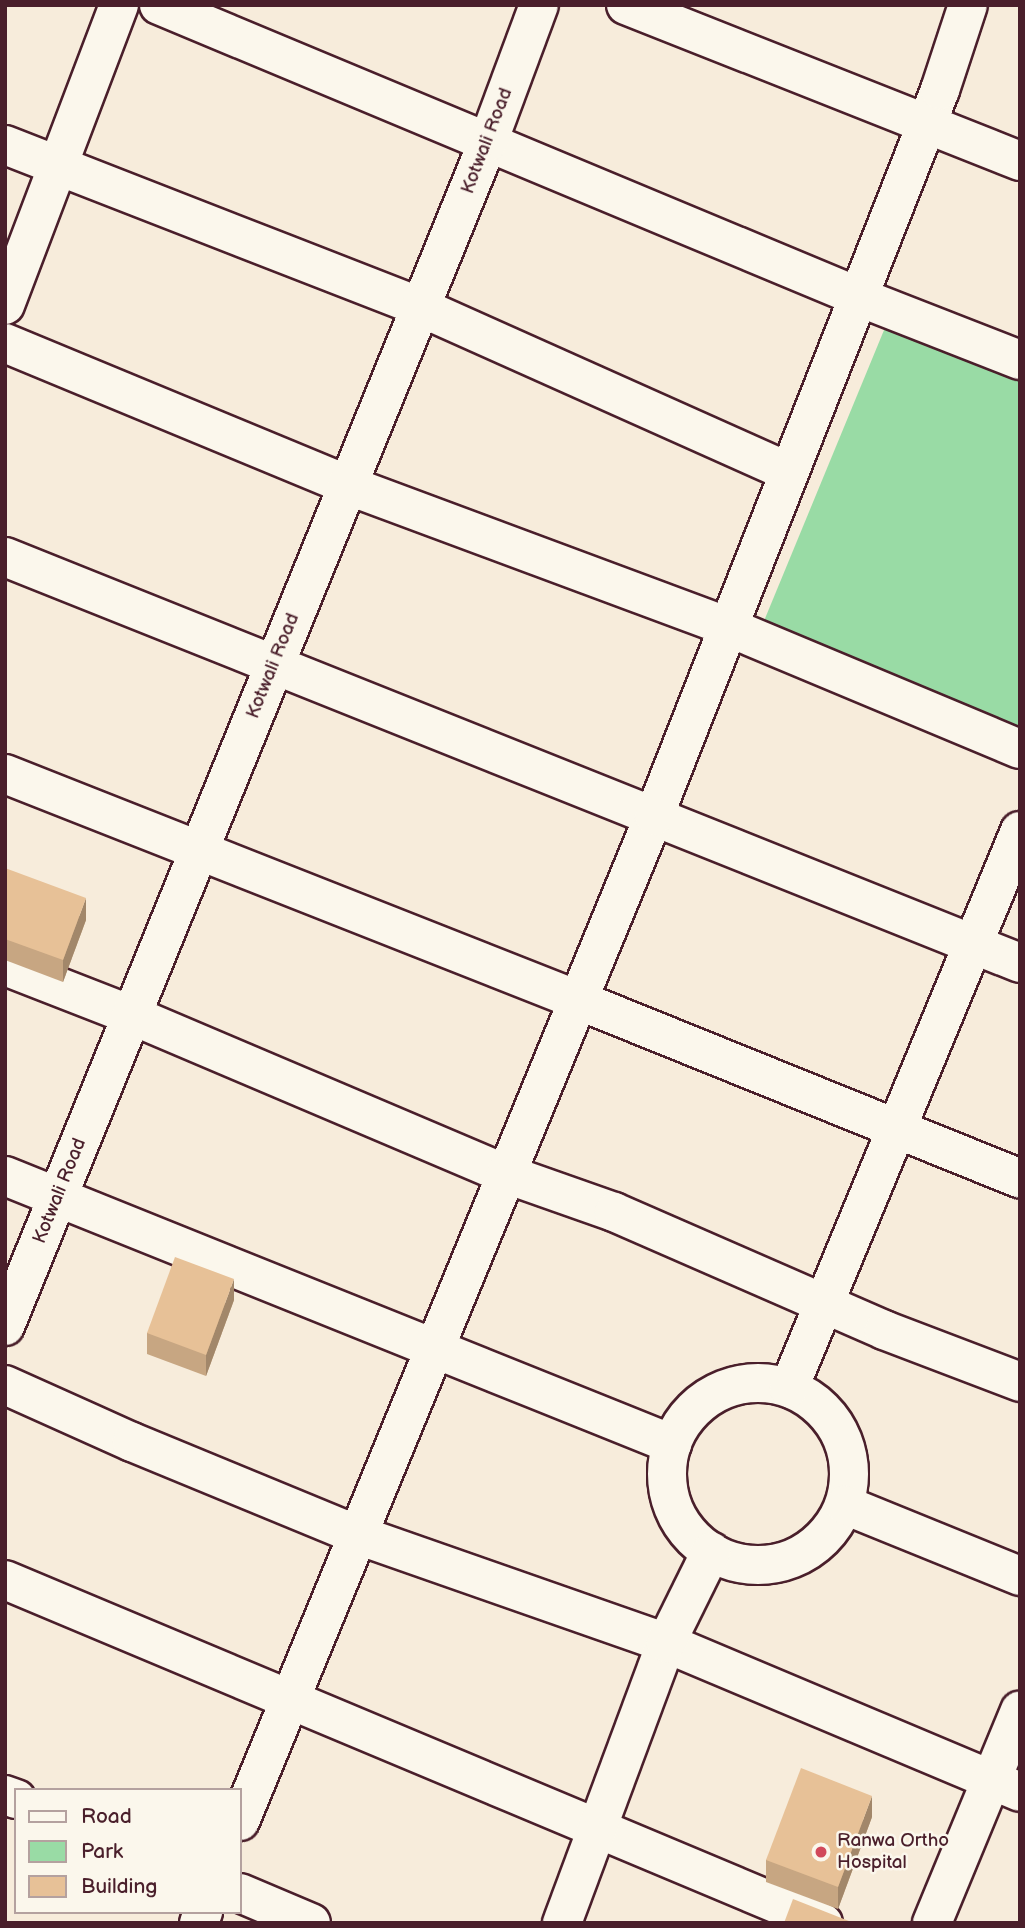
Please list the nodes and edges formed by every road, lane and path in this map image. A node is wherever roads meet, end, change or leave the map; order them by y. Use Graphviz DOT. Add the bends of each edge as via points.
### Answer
graph roads {
  1 [pos="119,5"];
  2 [pos="159,5"];
  3 [pos="539,5"];
  4 [pos="626,5"];
  5 [pos="968,5"];
  6 [pos="927,123"];
  7 [pos="488,142"];
  8 [pos="5,145"];
  9 [pos="1020,161"];
  10 [pos="58,167"];
  11 [pos="859,297"];
  12 [pos="5,305"];
  13 [pos="420,307"];
  14 [pos="5,343"];
  15 [pos="1020,360"];
  16 [pos="789,472"];
  17 [pos="347,485"];
  18 [pos="5,557"];
  19 [pos="728,628"];
  20 [pos="274,662"];
  21 [pos="1020,749"];
  22 [pos="5,774"];
  23 [pos="654,816"];
  24 [pos="1020,831"];
  25 [pos="197,852"];
  26 [pos="973,944"];
  27 [pos="1020,963"];
  28 [pos="5,966"];
  29 [pos="578,1000"];
  30 [pos="131,1015"];
  31 [pos="897,1129"];
  32 [pos="506,1174"];
  33 [pos="5,1176"];
  34 [pos="1020,1179"];
  35 [pos="58,1197"];
  36 [pos="825,1304"];
  37 [pos="5,1326"];
  38 [pos="435,1348"];
  39 [pos="1020,1382"];
  40 [pos="5,1385"];
  41 [pos="789,1388"];
  42 [pos="672,1444"];
  43 [pos="845,1505"];
  44 [pos="358,1535"];
  45 [pos="711,1552"];
  46 [pos="1020,1576"];
  47 [pos="5,1580"];
  48 [pos="666,1643"];
  49 [pos="290,1698"];
  50 [pos="1020,1711"];
  51 [pos="1005,1786"];
  52 [pos="242,1816"];
  53 [pos="599,1828"];
  54 [pos="242,1894"];
  55 [pos="312,1923"];
  56 [pos="562,1923"];
  57 [pos="823,1923"];
  58 [pos="932,1923"];
  1 -- 10 [label="street"];
  2 -- 7 [label="street"];
  3 -- 7 [label="street, Kotwali Road"];
  4 -- 6 [label="street"];
  5 -- 6 [label="street"];
  6 -- 9 [label="street"];
  6 -- 11 [label="street"];
  7 -- 11 [label="street"];
  7 -- 13 [label="street, Kotwali Road"];
  8 -- 10 [label="street"];
  10 -- 12 [label="street"];
  10 -- 13 [label="street"];
  11 -- 15 [label="street"];
  11 -- 16 [label="street"];
  13 -- 16 [label="street"];
  13 -- 17 [label="street, Kotwali Road"];
  14 -- 17 [label="street"];
  16 -- 19 [label="street"];
  17 -- 19 [label="street"];
  17 -- 20 [label="street, Kotwali Road"];
  18 -- 20 [label="street"];
  19 -- 21 [label="street"];
  19 -- 23 [label="street"];
  20 -- 23 [label="street"];
  20 -- 25 [label="street, Kotwali Road"];
  22 -- 25 [label="street"];
  23 -- 26 [label="street"];
  23 -- 29 [label="street"];
  24 -- 26 [label="street"];
  25 -- 29 [label="street"];
  25 -- 30 [label="street, Kotwali Road"];
  26 -- 27 [label="street"];
  26 -- 31 [label="street"];
  28 -- 30 [label="street"];
  29 -- 31 [label="street"];
  29 -- 32 [label="street"];
  30 -- 32 [label="street"];
  30 -- 35 [label="street, Kotwali Road"];
  31 -- 34 [label="street"];
  31 -- 36 [label="street"];
  32 -- 36 [label="street" via="614,1212"];
  32 -- 38 [label="street"];
  33 -- 35 [label="street"];
  35 -- 37 [label="street, Kotwali Road"];
  35 -- 38 [label="street"];
  36 -- 39 [label="street"];
  36 -- 41 [label="street"];
  38 -- 42 [label="street"];
  38 -- 44 [label="street"];
  40 -- 44 [label="street" via="132,1443"];
  41 -- 42 [label="street" via="761,1383 732,1387 706,1399 686,1419"];
  41 -- 43 [label="street" via="814,1402 834,1423 850,1477"];
  42 -- 45 [label="street" via="667,1474 672,1505 687,1532"];
  43 -- 45 [label="street" via="832,1529 813,1548 789,1560 762,1566 736,1563"];
  43 -- 46 [label="street"];
  44 -- 48 [label="street"];
  44 -- 49 [label="street"];
  45 -- 48 [label="street"];
  47 -- 49 [label="street"];
  48 -- 51 [label="street"];
  48 -- 53 [label="street"];
  49 -- 52 [label="street"];
  49 -- 53 [label="street"];
  50 -- 51 [label="street"];
  51 -- 58 [label="street"];
  53 -- 56 [label="street"];
  53 -- 57 [label="street"];
  54 -- 55 [label="street"];
}
